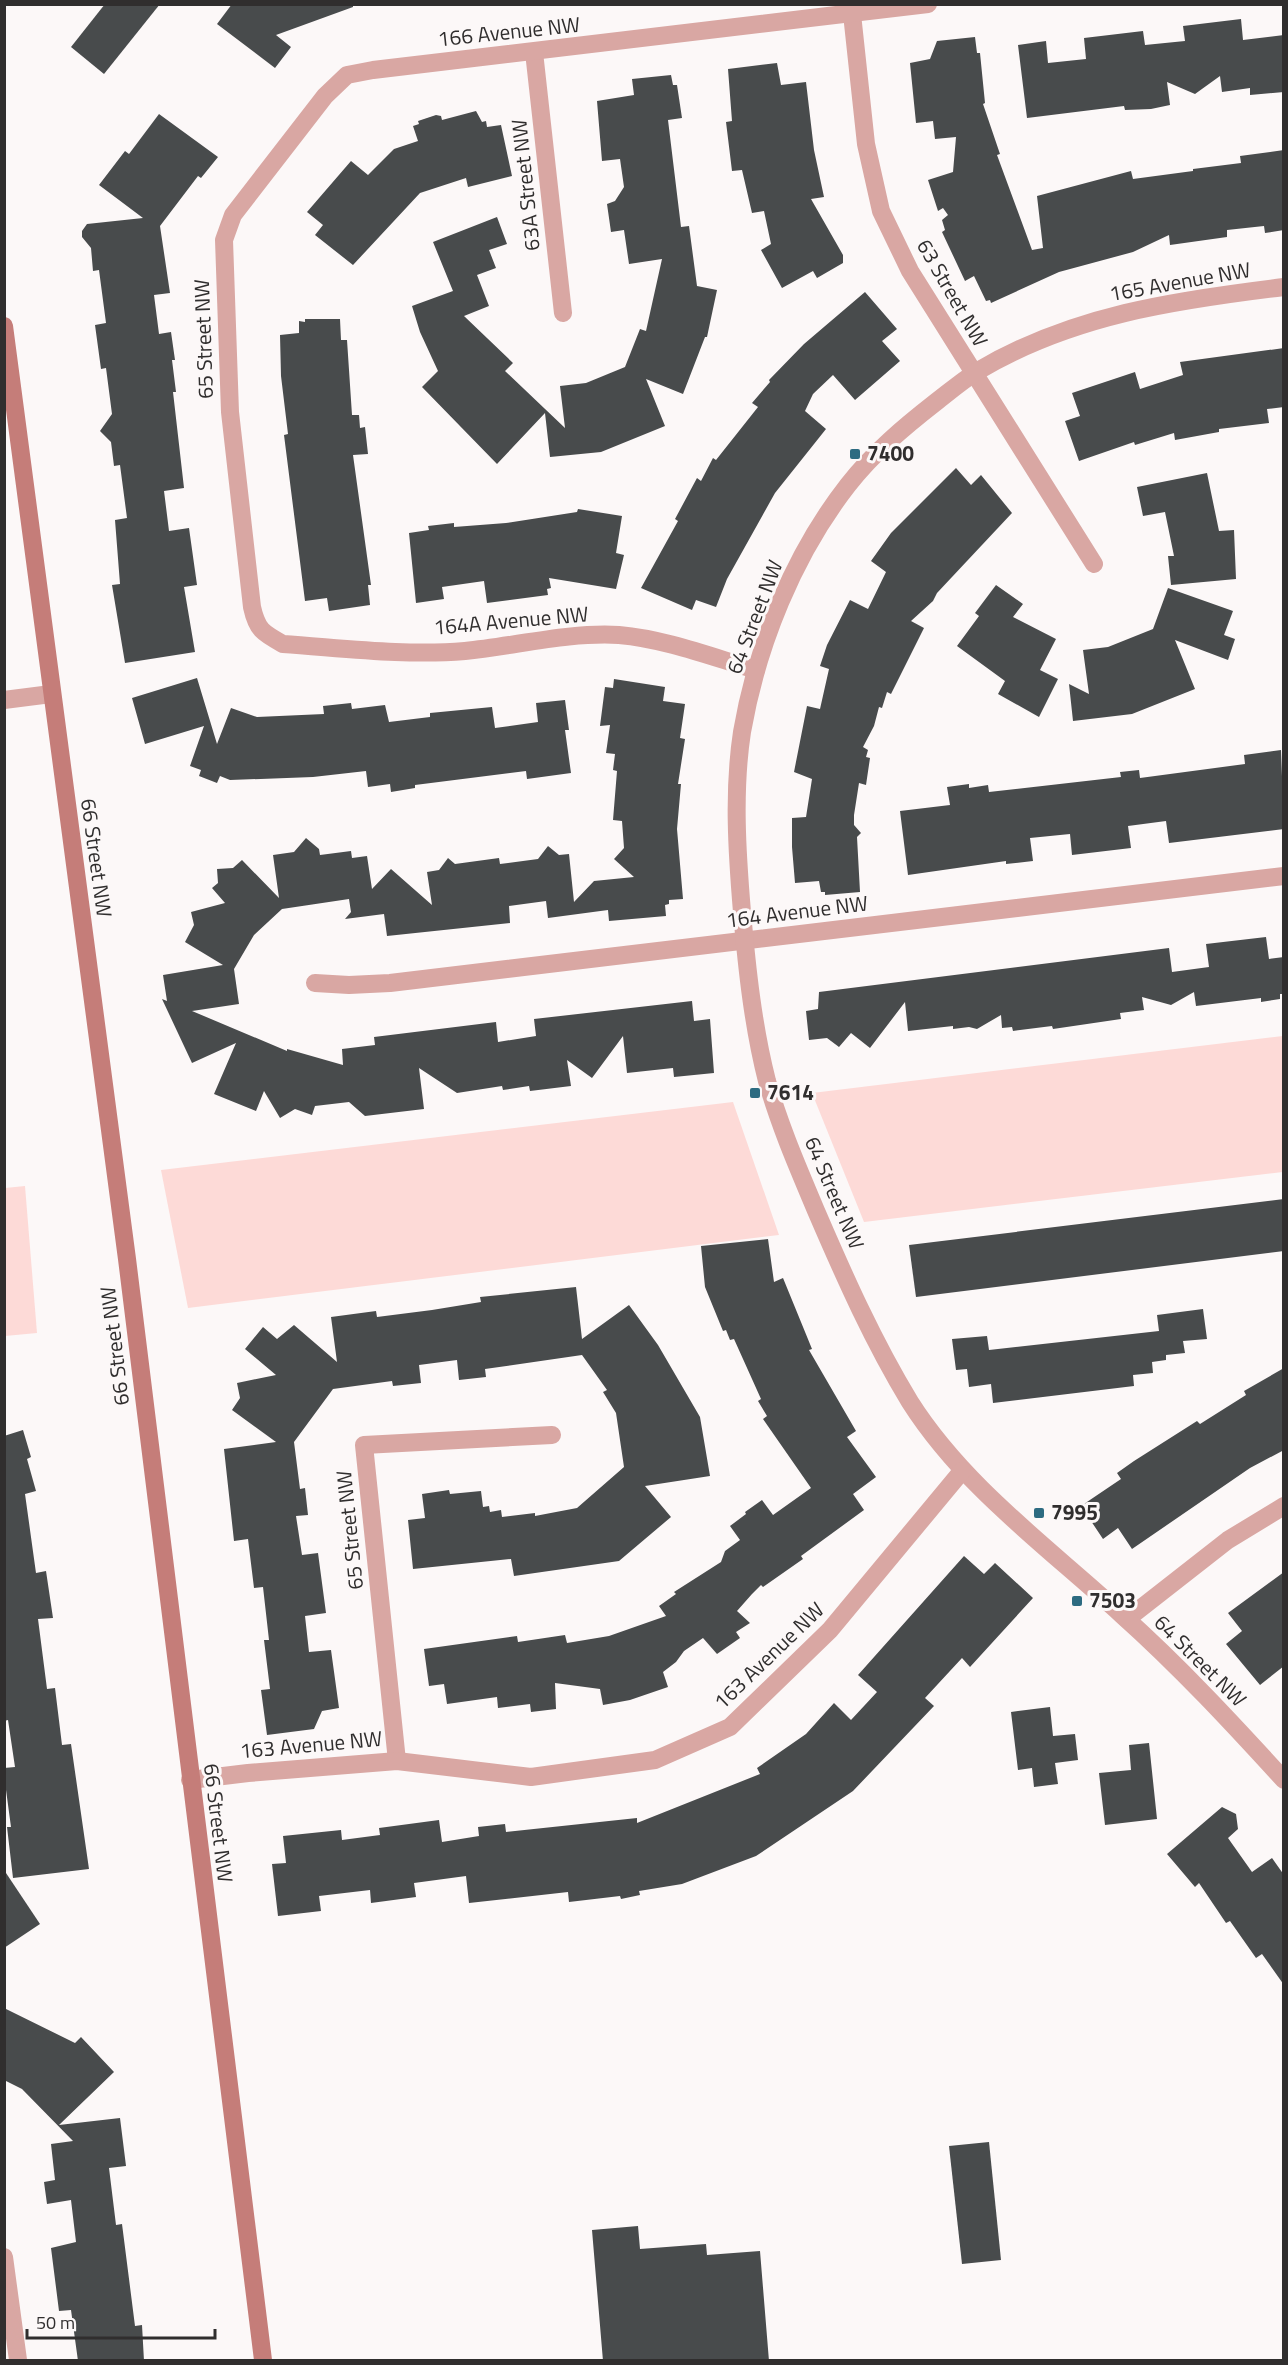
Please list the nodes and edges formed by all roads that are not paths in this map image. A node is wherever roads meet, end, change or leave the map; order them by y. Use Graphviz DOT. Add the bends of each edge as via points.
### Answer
graph roads {
  1 [pos="927,4"];
  2 [pos="852,14"];
  3 [pos="534,52"];
  4 [pos="347,75"];
  5 [pos="1284,287"];
  6 [pos="563,314"];
  7 [pos="4,326"];
  8 [pos="973,374"];
  9 [pos="850,482"];
  10 [pos="1094,564"];
  11 [pos="268,636"];
  12 [pos="756,670"];
  13 [pos="51,694"];
  14 [pos="4,700"];
  15 [pos="1284,876"];
  16 [pos="744,941"];
  17 [pos="315,983"];
  18 [pos="552,1435"];
  19 [pos="962,1472"];
  20 [pos="1284,1506"];
  21 [pos="1127,1619"];
  22 [pos="397,1761"];
  23 [pos="190,1780"];
  24 [pos="1284,1780"];
  25 [pos="4,2257"];
  26 [pos="18,2361"];
  27 [pos="263,2361"];
  1 -- 2 [label="street, 166 Avenue NW"];
  2 -- 3 [label="street, 166 Avenue NW"];
  2 -- 8 [label="street, 63 Street NW" via="866,144 881,210 910,271"];
  3 -- 4 [label="street, 166 Avenue NW"];
  3 -- 6 [label="street, 63A Street NW"];
  4 -- 11 [label="street, 65 Street NW" via="325,96 233,215 224,240 232,435 252,607 256,626"];
  5 -- 8 [label="street, 165 Avenue NW" via="1132,309 1045,339"];
  7 -- 13 [label="main road, 66 Street NW"];
  8 -- 9 [label="street, 165 Avenue NW" via="881,448"];
  8 -- 10 [label="street, 63 Street NW"];
  9 -- 12 [label="street, 64 Street NW" via="816,529 780,604"];
  11 -- 12 [label="street, 164A Avenue NW" via="283,644 419,652 618,635 646,639"];
  12 -- 16 [label="street, 64 Street NW" via="742,734 736,797"];
  13 -- 14 [label="street"];
  13 -- 23 [label="main road, 66 Street NW" via="127,1259"];
  15 -- 16 [label="street, 164 Avenue NW"];
  16 -- 17 [label="street, 164 Avenue NW" via="390,982 349,986"];
  16 -- 19 [label="street, 64 Street NW" via="756,1032 788,1143 872,1336 912,1405"];
  18 -- 22 [label="street, 65 Street NW" via="364,1445"];
  19 -- 21 [label="street, 64 Street NW"];
  19 -- 22 [label="street, 163 Avenue NW" via="830,1630 730,1727 655,1760 531,1777"];
  20 -- 21 [label="street" via="1228,1540"];
  21 -- 24 [label="street, 64 Street NW"];
  22 -- 23 [label="street, 163 Avenue NW"];
  23 -- 27 [label="main road, 66 Street NW"];
  25 -- 26 [label="street"];
}
